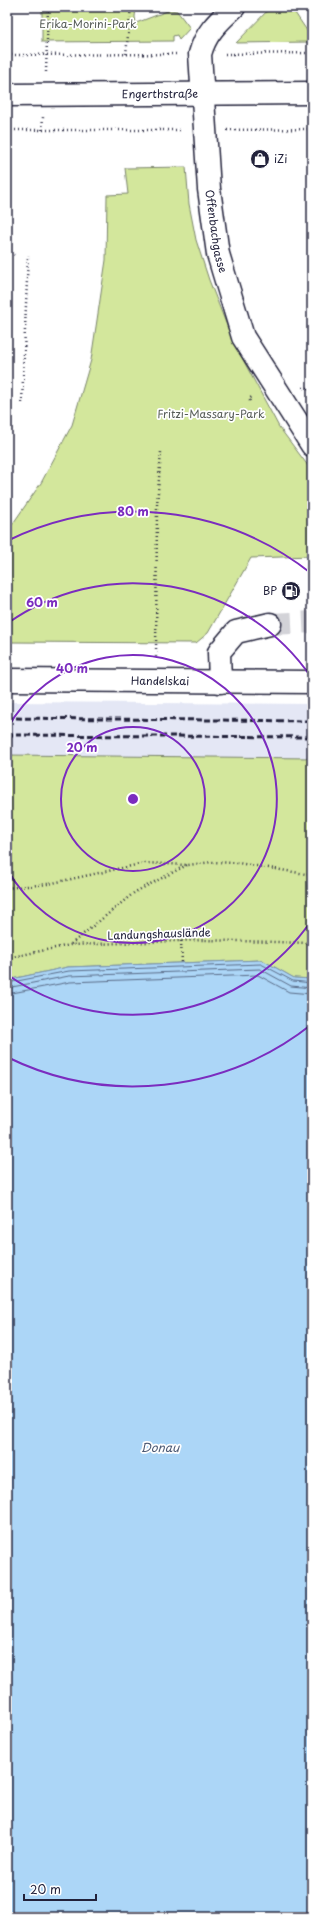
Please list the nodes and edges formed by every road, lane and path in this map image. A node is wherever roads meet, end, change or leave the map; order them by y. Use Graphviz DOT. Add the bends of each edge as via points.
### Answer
graph roads {
  1 [pos="48,7"];
  2 [pos="131,7"];
  3 [pos="234,7"];
  4 [pos="312,53"];
  5 [pos="126,54"];
  6 [pos="200,54"];
  7 [pos="7,55"];
  8 [pos="47,55"];
  9 [pos="312,93"];
  10 [pos="204,94"];
  11 [pos="7,95"];
  12 [pos="45,95"];
  13 [pos="312,129"];
  14 [pos="7,130"];
  15 [pos="42,130"];
  16 [pos="204,130"];
  17 [pos="7,250"];
  18 [pos="14,255"];
  19 [pos="28,255"];
  20 [pos="22,404"];
  21 [pos="312,445"];
  22 [pos="161,452"];
  23 [pos="270,624"];
  24 [pos="7,680"];
  25 [pos="156,681"];
  26 [pos="220,682"];
  27 [pos="312,682"];
  28 [pos="188,865"];
  29 [pos="312,875"];
  30 [pos="7,888"];
  31 [pos="181,941"];
  32 [pos="312,942"];
  33 [pos="70,945"];
  34 [pos="7,958"];
  35 [pos="182,963"];
  1 -- 8 [label="path"];
  2 -- 5 [label="path"];
  3 -- 6 [label="street, Offenbachgasse" via="212,28 204,40"];
  4 -- 6 [label="path"];
  5 -- 6 [label="path"];
  5 -- 8 [label="path"];
  6 -- 10 [label="street, Offenbachgasse"];
  7 -- 8 [label="path"];
  8 -- 12 [label="path"];
  9 -- 10 [label="street, Engerthstraße"];
  10 -- 12 [label="street, Engerthstraße"];
  10 -- 16 [label="street, Offenbachgasse"];
  11 -- 12 [label="street, Engerthstraße"];
  12 -- 15 [label="path"];
  13 -- 16 [label="path"];
  14 -- 15 [label="path"];
  15 -- 16 [label="path"];
  16 -- 21 [label="street, Offenbachgasse" via="218,254 243,337"];
  17 -- 18 [label="path"];
  19 -- 20 [label="path"];
  22 -- 25 [label="path" via="157,505"];
  23 -- 26 [label="street" via="236,632 219,652"];
  24 -- 25 [label="street, Handelskai"];
  25 -- 26 [label="street, Handelskai"];
  26 -- 27 [label="street, Handelskai"];
  28 -- 29 [label="path" via="212,862 238,863"];
  28 -- 30 [label="path" via="145,863 48,884"];
  28 -- 33 [label="path" via="136,892"];
  31 -- 32 [label="path, Landungshauslände"];
  31 -- 33 [label="path, Landungshauslände"];
  31 -- 35 [label="path"];
  33 -- 34 [label="path, Landungshauslände"];
}
